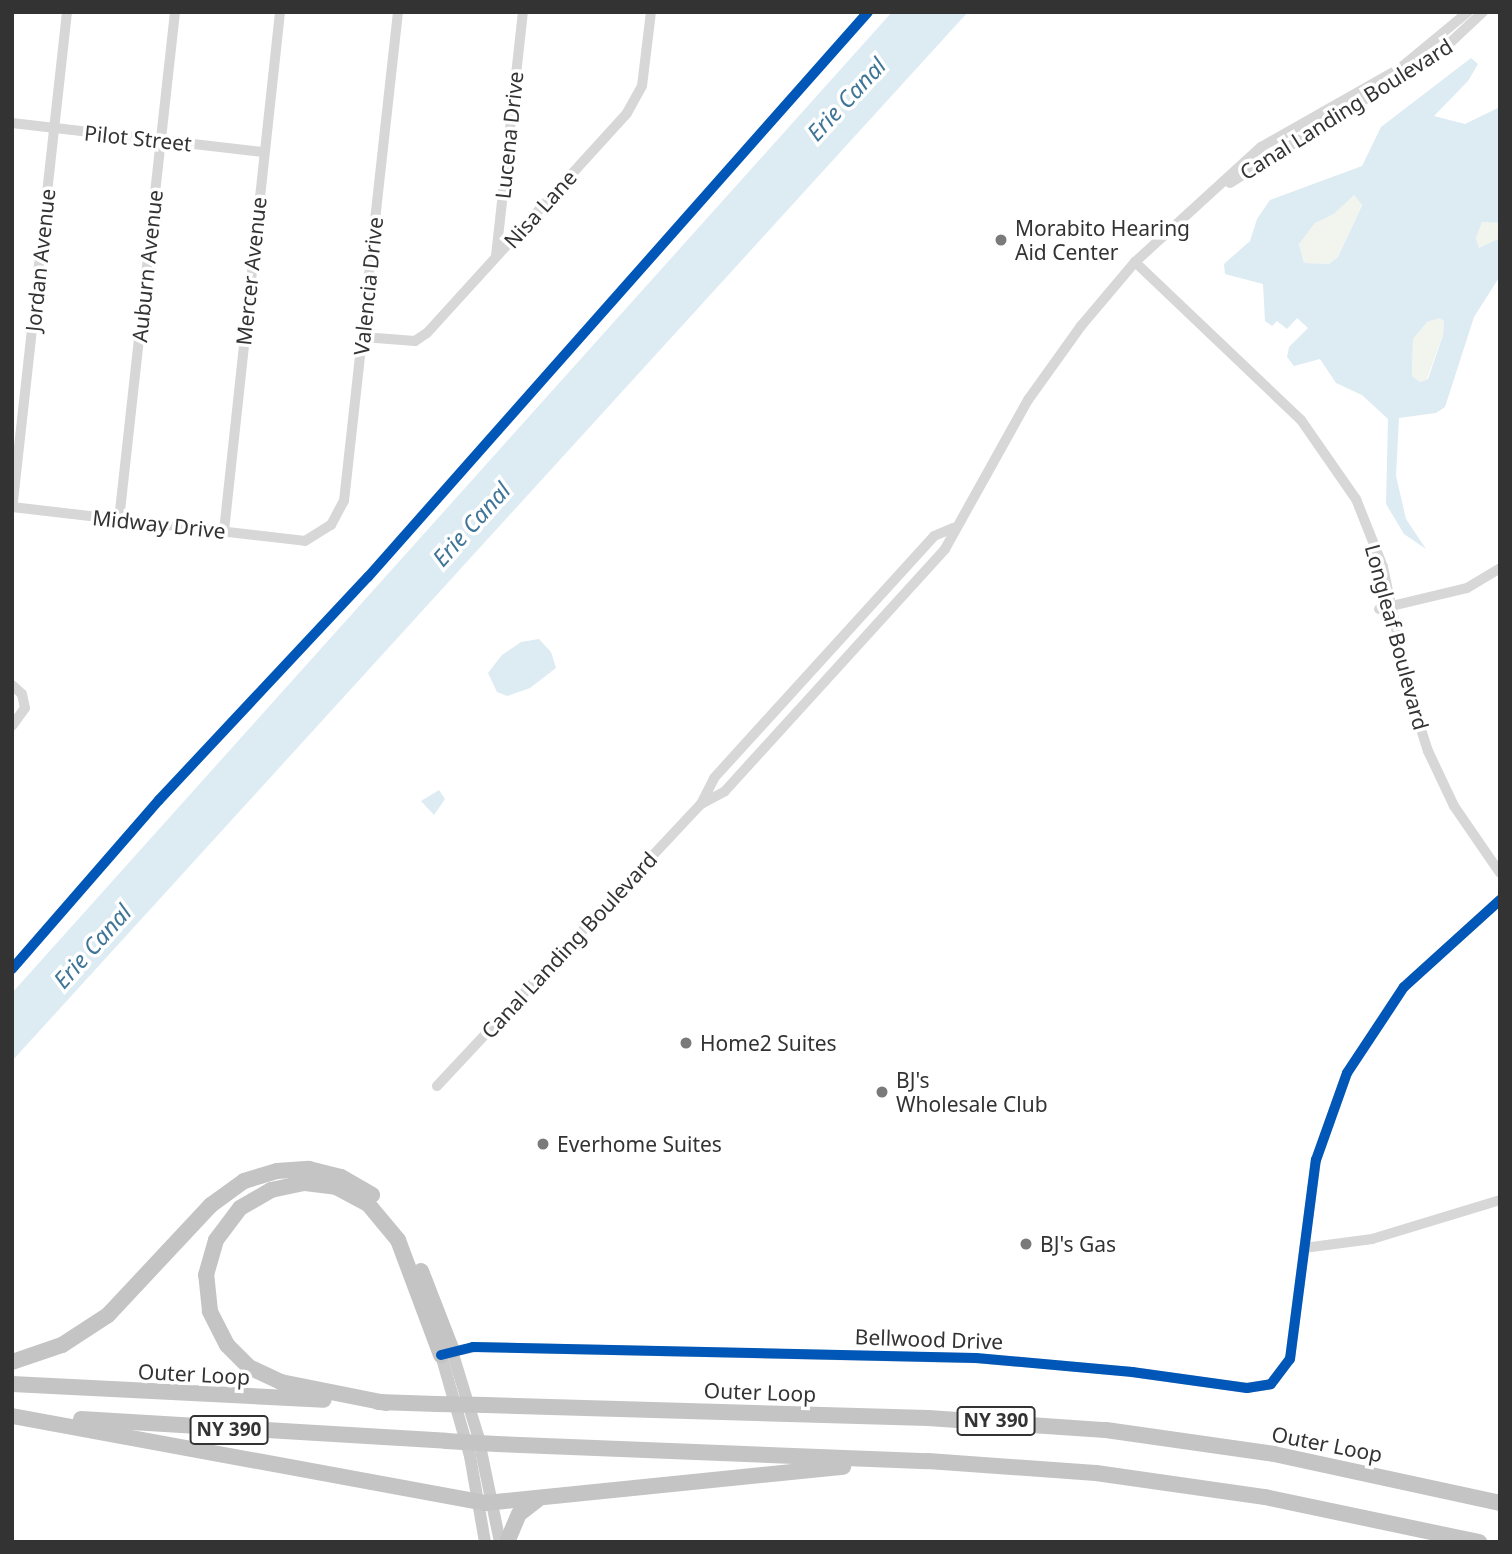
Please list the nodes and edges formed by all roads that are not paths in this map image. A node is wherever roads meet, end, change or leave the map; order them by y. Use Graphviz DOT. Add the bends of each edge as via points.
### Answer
graph roads {
  1 [pos="67,12"];
  2 [pos="175,12"];
  3 [pos="280,12"];
  4 [pos="398,12"];
  5 [pos="523,12"];
  6 [pos="651,12"];
  7 [pos="1468,12"];
  8 [pos="1483,12"];
  9 [pos="12,123"];
  10 [pos="54,128"];
  11 [pos="161,140"];
  12 [pos="264,152"];
  13 [pos="1204,199"];
  14 [pos="496,258"];
  15 [pos="1135,262"];
  16 [pos="363,337"];
  17 [pos="12,507"];
  18 [pos="119,520"];
  19 [pos="953,528"];
  20 [pos="224,531"];
  21 [pos="305,541"];
  22 [pos="1500,568"];
  23 [pos="1392,606"];
  24 [pos="1379,609"];
  25 [pos="12,685"];
  26 [pos="12,726"];
  27 [pos="701,804"];
  28 [pos="1500,873"];
  29 [pos="1500,900"];
  30 [pos="437,1086"];
  31 [pos="1500,1200"];
  32 [pos="1304,1248"];
  33 [pos="446,1353"];
  34 [pos="12,1362"];
  35 [pos="12,1384"];
  36 [pos="386,1403"];
  37 [pos="12,1415"];
  38 [pos="928,1461"];
  39 [pos="546,1497"];
  40 [pos="486,1503"];
  41 [pos="1500,1503"];
  42 [pos="485,1542"];
  43 [pos="500,1542"];
  44 [pos="507,1542"];
  45 [pos="1479,1542"];
  1 -- 10 [label="street, Jordan Avenue"];
  2 -- 11 [label="street, Auburn Avenue"];
  3 -- 12 [label="street, Mercer Avenue"];
  4 -- 16 [label="street, Valencia Drive"];
  5 -- 14 [label="street, Lucena Drive"];
  6 -- 14 [label="street, Nisa Lane" via="642,86 627,113"];
  7 -- 13 [label="street, Canal Landing Boulevard" via="1399,68 1261,148"];
  8 -- 13 [label="street, Canal Landing Boulevard" via="1438,54"];
  9 -- 10 [label="street, Pilot Street"];
  10 -- 11 [label="street, Pilot Street"];
  10 -- 17 [label="street, Jordan Avenue"];
  11 -- 12 [label="street, Pilot Street"];
  11 -- 18 [label="street, Auburn Avenue"];
  12 -- 20 [label="street, Mercer Avenue"];
  13 -- 15 [label="street, Canal Landing Boulevard"];
  14 -- 16 [label="street, Nisa Lane" via="415,341"];
  15 -- 19 [label="street, Canal Landing Boulevard" via="1034,392"];
  15 -- 23 [label="street, Longleaf Boulevard" via="1301,420 1330,457 1369,530"];
  16 -- 21 [label="street, Valencia Drive" via="344,501 331,525"];
  17 -- 18 [label="street, Midway Drive"];
  18 -- 20 [label="street, Midway Drive"];
  19 -- 27 [label="street, Canal Landing Boulevard" via="925,547 714,778"];
  19 -- 27 [label="street, Canal Landing Boulevard" via="945,549 725,791"];
  20 -- 21 [label="street, Midway Drive"];
  22 -- 23 [label="street" via="1467,588"];
  23 -- 24 [label="street"];
  23 -- 28 [label="street, Longleaf Boulevard" via="1410,695 1428,751 1454,806"];
  25 -- 26 [label="street" via="22,694 25,708"];
  27 -- 30 [label="street, Canal Landing Boulevard"];
  29 -- 32 [label="street, Bellwood Drive" via="1404,987 1353,1061 1319,1149"];
  31 -- 32 [label="street" via="1372,1239"];
  32 -- 33 [label="street, Bellwood Drive" via="1290,1359 1279,1378 1260,1388 976,1359 478,1347"];
  33 -- 34 [label="highway" via="414,1253 390,1212 347,1179 298,1168 263,1174 232,1188 114,1311 62,1345"];
  33 -- 36 [label="highway" via="398,1240 364,1201 336,1187 300,1184 267,1192 240,1208 216,1240 206,1275 210,1311 227,1345 245,1364 272,1379"];
  33 -- 40 [label="main road"];
  35 -- 36 [label="highway, Outer Loop / NY 390"];
  36 -- 41 [label="highway, Outer Loop / NY 390, bridge" via="929,1418 1072,1427 1274,1454"];
  37 -- 38 [label="highway, NY 390, bridge" via="497,1444"];
  37 -- 40 [label="highway"];
  38 -- 39 [label="highway" via="738,1474"];
  38 -- 45 [label="highway, NY 390" via="1198,1486"];
  39 -- 40 [label="highway"];
  39 -- 44 [label="highway" via="519,1514"];
  40 -- 42 [label="main road"];
  40 -- 43 [label="main road"];
}
